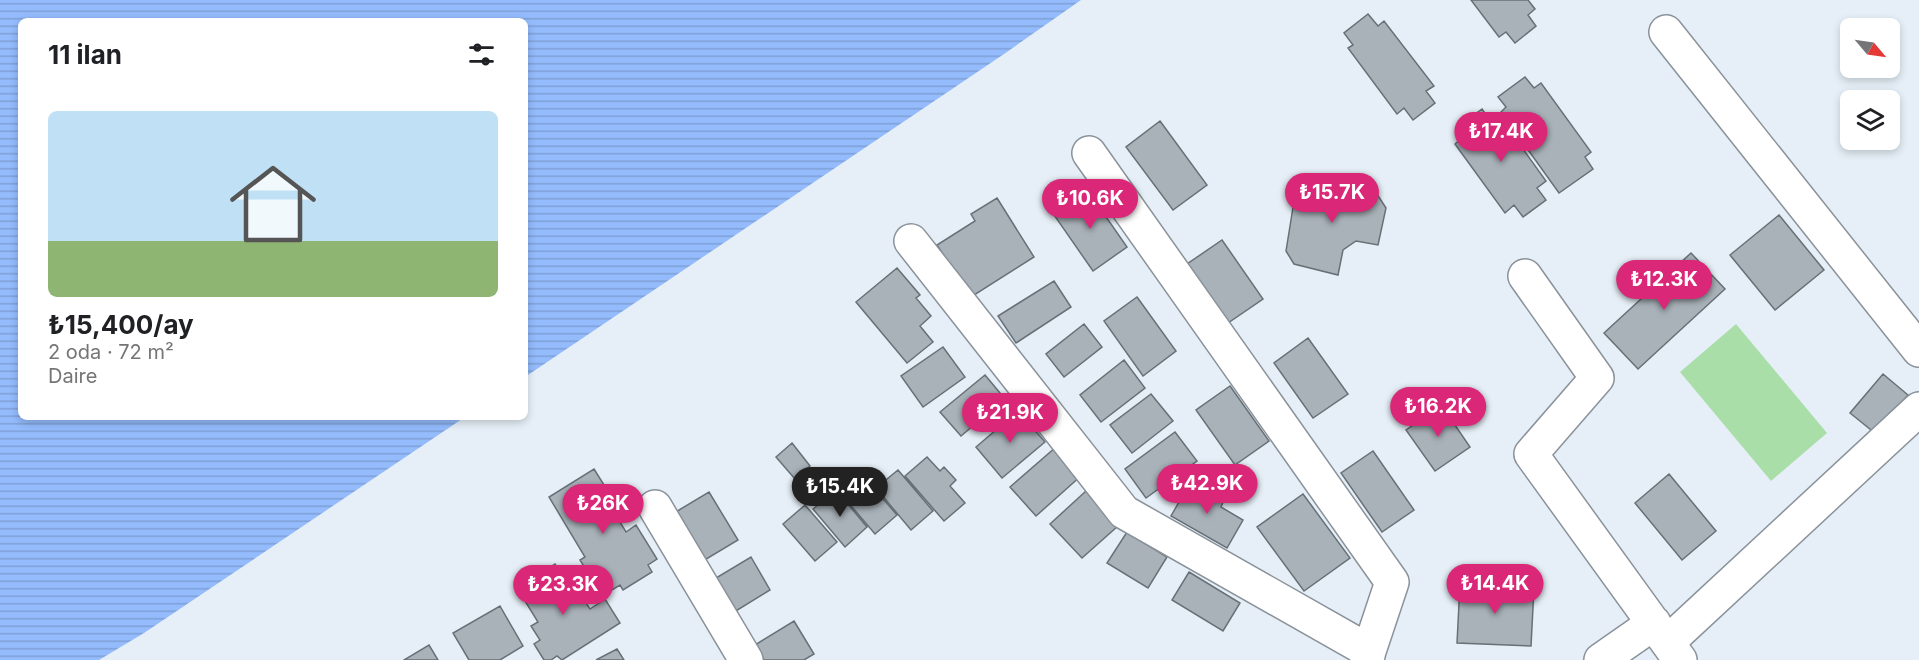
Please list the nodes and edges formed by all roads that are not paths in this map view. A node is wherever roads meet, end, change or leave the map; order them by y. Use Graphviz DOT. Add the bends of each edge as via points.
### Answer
graph roads {
  1 [pos="1666,32"];
  2 [pos="1089,153"];
  3 [pos="911,241"];
  4 [pos="1525,276"];
  5 [pos="1919,350"];
  6 [pos="1919,409"];
  7 [pos="655,507"];
  8 [pos="1667,642"];
  9 [pos="1368,656"];
  10 [pos="746,660"];
  11 [pos="1601,660"];
  1 -- 5 [label="street"];
  2 -- 9 [label="street" via="1392,582"];
  3 -- 9 [label="street" via="1124,512"];
  4 -- 8 [label="street" via="1597,378 1531,454"];
  6 -- 8 [label="street"];
  7 -- 10 [label="street"];
  8 -- 11 [label="street"];
}
